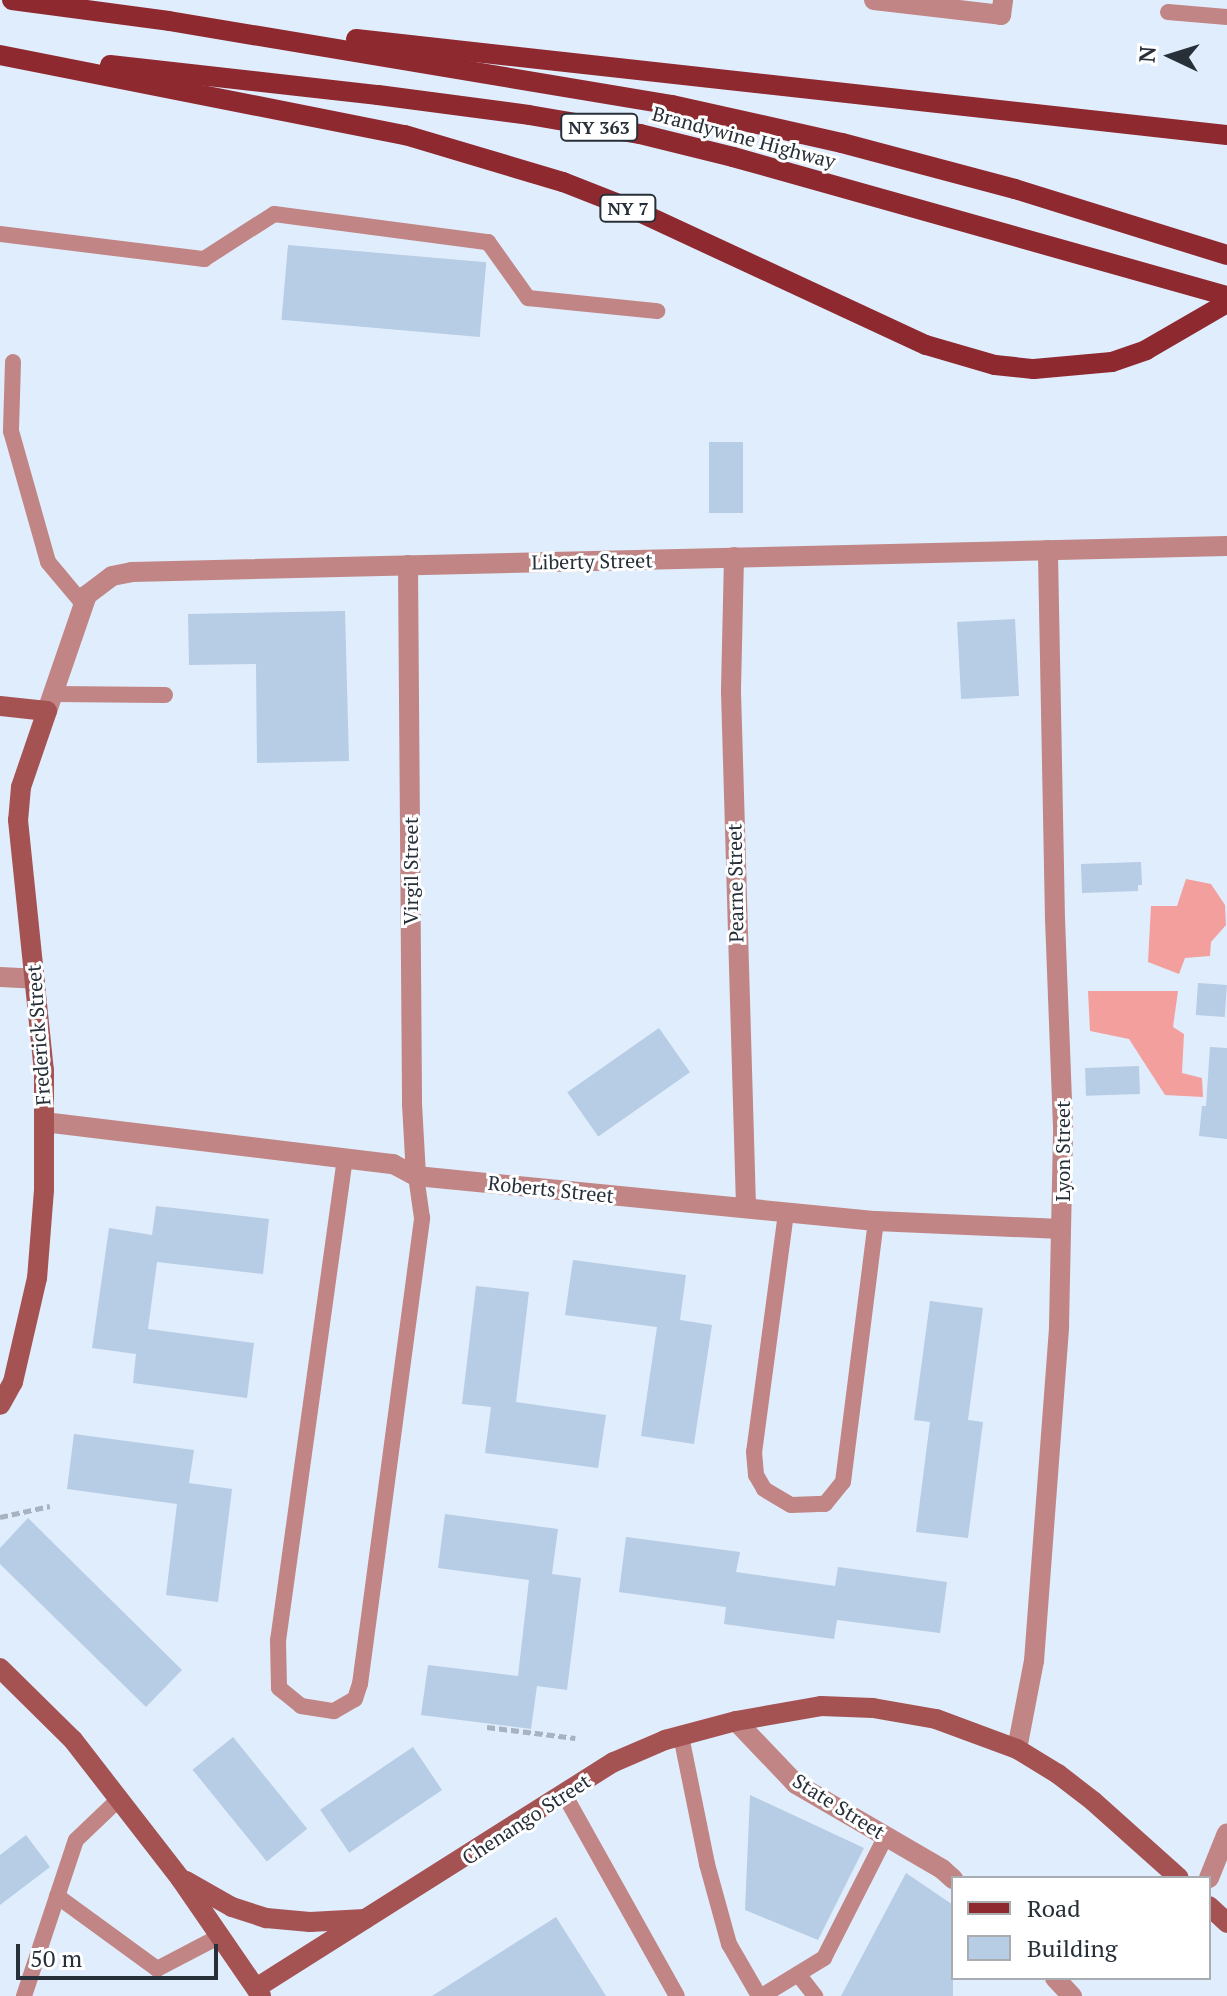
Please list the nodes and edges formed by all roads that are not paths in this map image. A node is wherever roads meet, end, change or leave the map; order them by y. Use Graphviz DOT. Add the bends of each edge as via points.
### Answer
graph roads {
  1 [pos="12,0"];
  2 [pos="874,0"];
  3 [pos="1003,0"];
  4 [pos="1168,12"];
  5 [pos="1227,17"];
  6 [pos="169,21"];
  7 [pos="0,54"];
  8 [pos="1227,135"];
  9 [pos="0,234"];
  10 [pos="1222,254"];
  11 [pos="1227,296"];
  12 [pos="1227,303"];
  13 [pos="657,311"];
  14 [pos="13,362"];
  15 [pos="1227,546"];
  16 [pos="1048,550"];
  17 [pos="734,557"];
  18 [pos="408,565"];
  19 [pos="84,605"];
  20 [pos="165,695"];
  21 [pos="50,702"];
  22 [pos="0,706"];
  23 [pos="0,977"];
  24 [pos="35,979"];
  25 [pos="44,1122"];
  26 [pos="345,1158"];
  27 [pos="416,1176"];
  28 [pos="746,1208"];
  29 [pos="786,1213"];
  30 [pos="876,1221"];
  31 [pos="1061,1229"];
  32 [pos="6,1380"];
  33 [pos="0,1405"];
  34 [pos="0,1668"];
  35 [pos="736,1721"];
  36 [pos="681,1736"];
  37 [pos="1017,1749"];
  38 [pos="564,1794"];
  39 [pos="119,1799"];
  40 [pos="1227,1833"];
  41 [pos="886,1836"];
  42 [pos="1177,1876"];
  43 [pos="1210,1876"];
  44 [pos="180,1878"];
  45 [pos="951,1878"];
  46 [pos="57,1896"];
  47 [pos="1211,1908"];
  48 [pos="369,1919"];
  49 [pos="1227,1923"];
  50 [pos="220,1936"];
  51 [pos="798,1974"];
  52 [pos="1057,1980"];
  53 [pos="254,1993"];
  54 [pos="24,1996"];
  55 [pos="677,1996"];
  56 [pos="761,1996"];
  57 [pos="815,1996"];
  58 [pos="1072,1996"];
  1 -- 6 [label="main road, Brandywine Highway / NY 363"];
  2 -- 3 [label="street" via="1001,15"];
  4 -- 5 [label="lane"];
  6 -- 8 [label="main road"];
  6 -- 10 [label="main road, Brandywine Highway / NY 363" via="672,105 1015,189"];
  7 -- 11 [label="main road, Brandywine Highway / NY 363" via="378,95 640,134"];
  7 -- 12 [label="main road, NY 7" via="405,135 563,182 926,345 995,365 1047,369 1112,362 1146,350"];
  9 -- 13 [label="lane" via="204,259 274,214 488,242 528,298"];
  14 -- 19 [label="lane" via="11,431 48,562"];
  15 -- 16 [label="street, Liberty Street"];
  16 -- 17 [label="street, Liberty Street"];
  16 -- 31 [label="street, Lyon Street"];
  17 -- 18 [label="street, Liberty Street"];
  17 -- 28 [label="street, Pearne Street" via="731,692"];
  18 -- 19 [label="street, Liberty Street" via="132,572 98,583"];
  18 -- 27 [label="street, Virgil Street"];
  19 -- 21 [label="street, Liberty Street"];
  20 -- 21 [label="lane"];
  21 -- 22 [label="street"];
  21 -- 24 [label="street, Frederick Street" via="21,787 18,820"];
  23 -- 24 [label="street"];
  24 -- 25 [label="street, Frederick Street"];
  25 -- 26 [label="street, Roberts Street"];
  25 -- 32 [label="street, Frederick Street" via="37,1278"];
  26 -- 27 [label="street, Roberts Street" via="393,1164"];
  26 -- 27 [label="lane" via="278,1640 279,1688 301,1706 334,1711 355,1699 360,1684 422,1218"];
  27 -- 28 [label="street, Roberts Street"];
  28 -- 29 [label="street, Roberts Street"];
  29 -- 30 [label="street, Roberts Street"];
  29 -- 30 [label="lane" via="754,1452 756,1475 764,1489 791,1505 825,1504 843,1482"];
  30 -- 31 [label="street, Roberts Street"];
  31 -- 37 [label="street, Lyon Street" via="1059,1326 1034,1661"];
  32 -- 33 [label="street, Frederick Street"];
  34 -- 39 [label="street, Chenango Street" via="73,1740"];
  35 -- 36 [label="street, Chenango Street"];
  35 -- 37 [label="street, Chenango Street" via="821,1706 873,1708 936,1719"];
  35 -- 41 [label="street, State Street" via="796,1784"];
  36 -- 38 [label="street, Chenango Street" via="614,1762"];
  36 -- 56 [label="lane" via="729,1944"];
  37 -- 42 [label="street, Chenango Street" via="1093,1801"];
  38 -- 48 [label="street, Chenango Street"];
  38 -- 55 [label="lane"];
  39 -- 44 [label="street, Chenango Street"];
  39 -- 46 [label="lane" via="76,1840"];
  40 -- 43 [label="street"];
  41 -- 45 [label="street, State Street"];
  41 -- 51 [label="lane" via="824,1958"];
  44 -- 48 [label="street" via="232,1907 266,1918"];
  44 -- 50 [label="street, Chenango Street"];
  46 -- 50 [label="lane" via="157,1969"];
  46 -- 54 [label="lane"];
  47 -- 49 [label="street"];
  48 -- 53 [label="street, Chenango Street"];
  50 -- 53 [label="street, Chenango Street"];
  51 -- 56 [label="lane"];
  51 -- 57 [label="lane"];
  52 -- 58 [label="street"];
}
